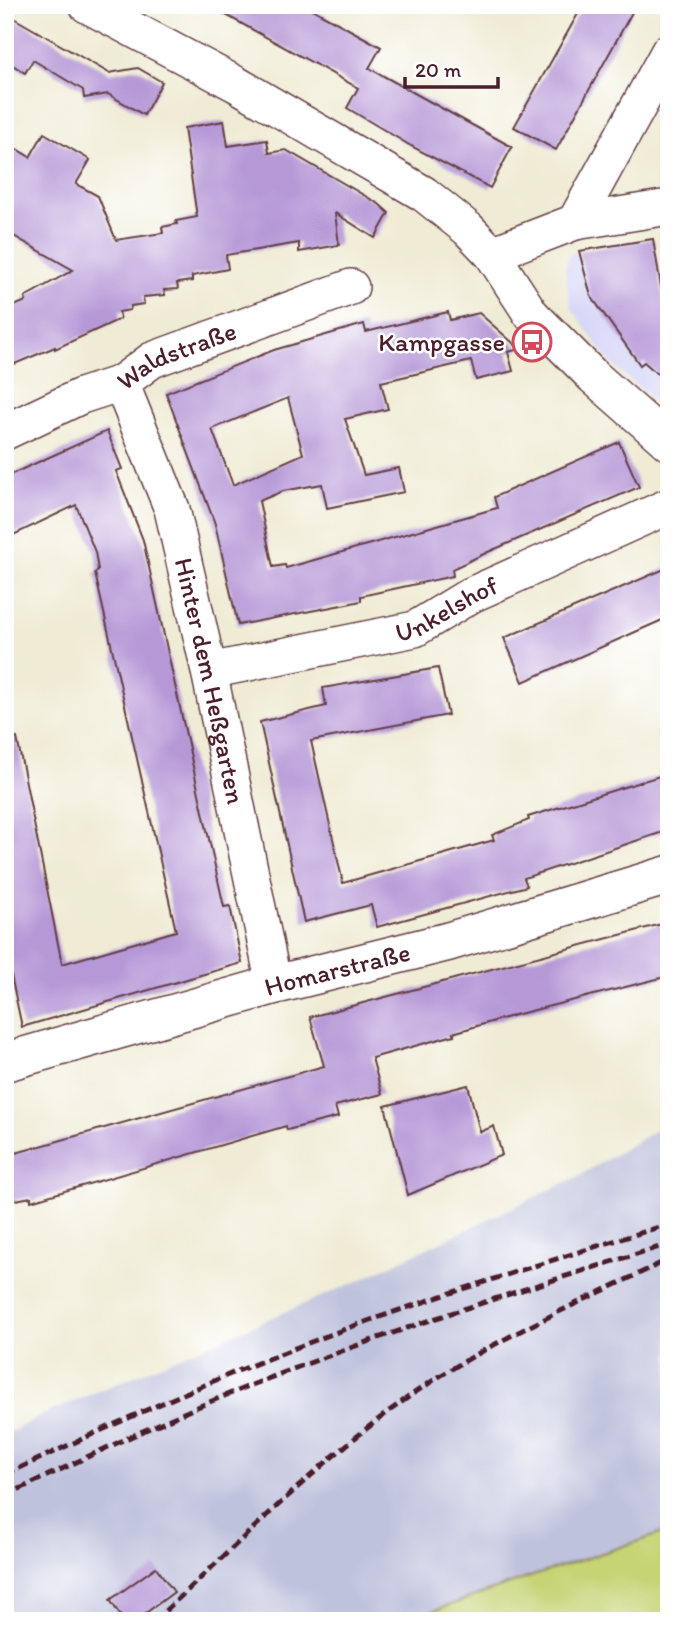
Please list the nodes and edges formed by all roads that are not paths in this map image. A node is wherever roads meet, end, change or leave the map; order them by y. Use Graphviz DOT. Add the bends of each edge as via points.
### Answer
graph roads {
  1 [pos="87,5"];
  2 [pos="669,51"];
  3 [pos="669,207"];
  4 [pos="575,222"];
  5 [pos="492,254"];
  6 [pos="351,287"];
  7 [pos="121,383"];
  8 [pos="5,432"];
  9 [pos="669,443"];
  10 [pos="669,506"];
  11 [pos="209,671"];
  12 [pos="669,875"];
  13 [pos="274,985"];
  14 [pos="5,1062"];
  1 -- 5 [label="street" via="236,84 424,194"];
  2 -- 4 [label="street"];
  3 -- 4 [label="street"];
  4 -- 5 [label="street"];
  5 -- 9 [label="street" via="531,314"];
  6 -- 7 [label="street, Waldstraße" via="152,360"];
  7 -- 8 [label="street, Waldstraße" via="81,396"];
  7 -- 11 [label="street, Hinter dem Heßgarten" via="172,509"];
  10 -- 11 [label="street, Unkelshof" via="471,595 415,629"];
  11 -- 13 [label="street, Hinter dem Heßgarten"];
  12 -- 13 [label="street, Homarstraße" via="447,942"];
  13 -- 14 [label="street, Homarstraße"];
}
